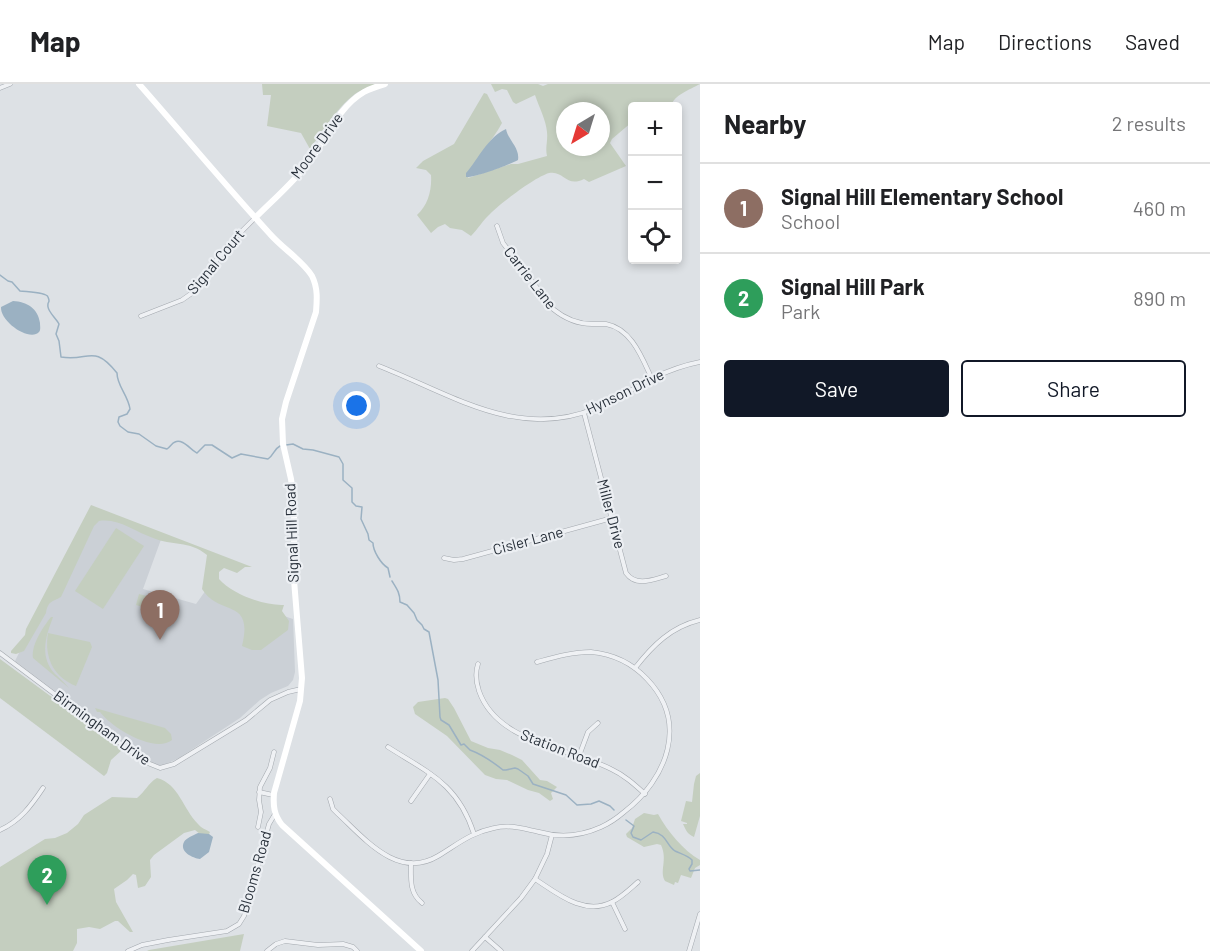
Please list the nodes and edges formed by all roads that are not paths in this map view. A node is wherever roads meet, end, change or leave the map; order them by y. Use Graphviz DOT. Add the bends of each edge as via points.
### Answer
graph roads {
  1 [pos="10,84"];
  2 [pos="139,84"];
  3 [pos="386,84"];
  4 [pos="0,88"];
  5 [pos="255,218"];
  6 [pos="497,226"];
  7 [pos="141,316"];
  8 [pos="700,362"];
  9 [pos="379,366"];
  10 [pos="652,379"];
  11 [pos="584,413"];
  12 [pos="612,518"];
  13 [pos="444,558"];
  14 [pos="666,576"];
  15 [pos="700,620"];
  16 [pos="0,653"];
  17 [pos="537,662"];
  18 [pos="478,664"];
  19 [pos="635,668"];
  20 [pos="302,689"];
  21 [pos="598,723"];
  22 [pos="388,747"];
  23 [pos="274,752"];
  24 [pos="579,756"];
  25 [pos="430,774"];
  26 [pos="43,788"];
  27 [pos="259,792"];
  28 [pos="645,794"];
  29 [pos="274,795"];
  30 [pos="330,799"];
  31 [pos="411,801"];
  32 [pos="275,814"];
  33 [pos="258,826"];
  34 [pos="0,830"];
  35 [pos="474,834"];
  36 [pos="552,835"];
  37 [pos="411,863"];
  38 [pos="536,879"];
  39 [pos="638,882"];
  40 [pos="612,902"];
  41 [pos="422,903"];
  42 [pos="700,914"];
  43 [pos="625,929"];
  44 [pos="485,937"];
  45 [pos="128,951"];
  46 [pos="267,951"];
  47 [pos="357,951"];
  48 [pos="422,951"];
  49 [pos="472,951"];
  50 [pos="501,951"];
  51 [pos="689,951"];
  1 -- 4 [label="street"];
  2 -- 5 [label="main road, Signal Hill Road"];
  3 -- 5 [label="main road, Moore Drive" via="363,92 351,102 305,167"];
  5 -- 7 [label="street, Signal Court" via="228,245 192,293"];
  5 -- 20 [label="main road, Signal Hill Road" via="306,268 317,293 316,312 283,410 281,427 294,501 294,580"];
  6 -- 10 [label="street, Carrie Lane" via="503,243 553,309 573,321 605,324 621,331 640,352"];
  8 -- 10 [label="street, Hynson Drive"];
  9 -- 11 [label="street, Hynson Drive" via="509,417 551,420"];
  10 -- 11 [label="street, Hynson Drive"];
  11 -- 12 [label="street, Miller Drive"];
  12 -- 13 [label="street, Cisler Lane" via="463,559"];
  12 -- 14 [label="street, Miller Drive" via="628,576 641,582"];
  15 -- 19 [label="street" via="663,637"];
  16 -- 20 [label="street, Birmingham Drive" via="145,762 160,768 174,764 231,730 270,700"];
  17 -- 19 [label="street" via="592,652 617,658"];
  18 -- 24 [label="street, Station Road" via="480,693 498,721 523,736"];
  19 -- 28 [label="street" via="660,698 669,732 665,759"];
  20 -- 29 [label="main road, Signal Hill Road"];
  21 -- 24 [label="street" via="588,732"];
  22 -- 25 [label="street"];
  23 -- 27 [label="street"];
  24 -- 28 [label="street, Station Road" via="618,773"];
  25 -- 31 [label="street"];
  25 -- 35 [label="street" via="457,797"];
  26 -- 34 [label="street" via="25,814"];
  27 -- 29 [label="street"];
  27 -- 33 [label="street"];
  28 -- 36 [label="street" via="603,826 576,835"];
  29 -- 32 [label="main road, Signal Hill Road"];
  30 -- 37 [label="street" via="333,809 378,850"];
  32 -- 45 [label="street, Blooms Road" via="239,924 227,931 142,945"];
  32 -- 48 [label="main road" via="282,825"];
  35 -- 36 [label="street" via="503,826"];
  35 -- 37 [label="street" via="429,860"];
  36 -- 38 [label="street"];
  37 -- 41 [label="street" via="412,890"];
  38 -- 40 [label="street" via="577,904 598,906"];
  38 -- 44 [label="street"];
  39 -- 40 [label="street"];
  40 -- 43 [label="street"];
  42 -- 51 [label="street"];
  44 -- 49 [label="street"];
  44 -- 50 [label="street"];
  46 -- 47 [label="street" via="285,941 343,944"];
}
